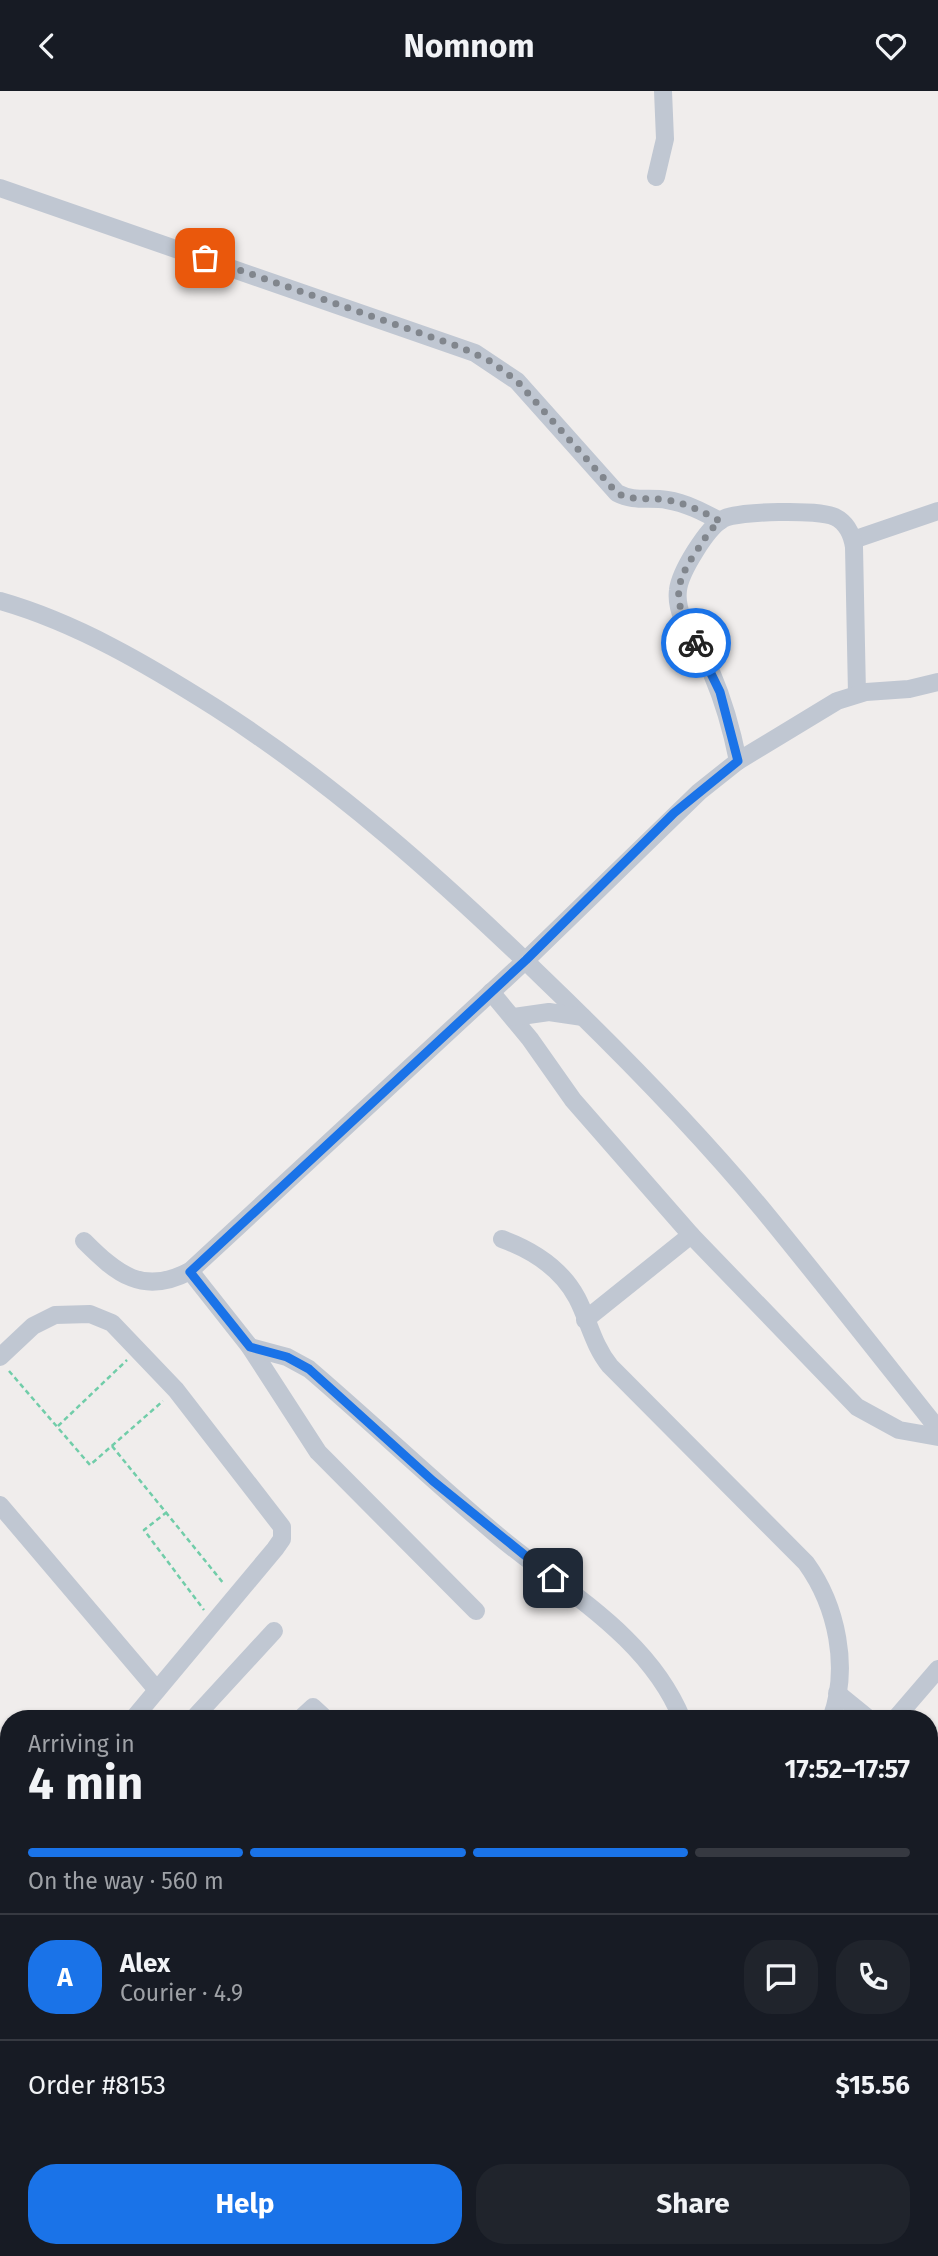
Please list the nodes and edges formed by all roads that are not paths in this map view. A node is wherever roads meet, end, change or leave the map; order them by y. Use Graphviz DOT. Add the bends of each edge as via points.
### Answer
graph roads {
  1 [pos="663,91"];
  2 [pos="656,177"];
  3 [pos="0,188"];
  4 [pos="938,511"];
  5 [pos="720,521"];
  6 [pos="853,540"];
  7 [pos="0,601"];
  8 [pos="938,682"];
  9 [pos="857,694"];
  10 [pos="738,761"];
  11 [pos="526,960"];
  12 [pos="491,992"];
  13 [pos="514,1017"];
  14 [pos="584,1017"];
  15 [pos="691,1235"];
  16 [pos="502,1239"];
  17 [pos="84,1241"];
  18 [pos="190,1272"];
  19 [pos="585,1320"];
  20 [pos="250,1347"];
  21 [pos="4,1363"];
  22 [pos="938,1429"];
  23 [pos="938,1437"];
  24 [pos="0,1506"];
  25 [pos="476,1611"];
  26 [pos="274,1631"];
  27 [pos="938,1669"];
  28 [pos="157,1691"];
  29 [pos="837,1693"];
  30 [pos="141,1710"];
  31 [pos="201,1710"];
  32 [pos="677,1710"];
  33 [pos="833,1710"];
  34 [pos="858,1710"];
  35 [pos="903,1710"];
  1 -- 2 [label="street" via="665,139"];
  3 -- 5 [label="street" via="475,353 517,381 617,493 631,499 684,503"];
  4 -- 6 [label="street"];
  5 -- 6 [label="street" via="745,514 823,513 842,522"];
  5 -- 10 [label="street" via="683,572 677,599 720,692"];
  6 -- 9 [label="street"];
  7 -- 11 [label="street" via="40,612 140,663 284,753 392,838"];
  8 -- 9 [label="street"];
  9 -- 10 [label="street" via="826,706"];
  10 -- 11 [label="street" via="674,813"];
  11 -- 12 [label="street"];
  11 -- 14 [label="street"];
  12 -- 13 [label="street"];
  12 -- 18 [label="street"];
  13 -- 14 [label="street" via="550,1012"];
  13 -- 15 [label="street" via="573,1100"];
  14 -- 22 [label="street" via="723,1164"];
  15 -- 19 [label="street"];
  15 -- 23 [label="street" via="857,1407 899,1430"];
  16 -- 19 [label="street" via="532,1252 558,1272 577,1298"];
  17 -- 18 [label="street" via="112,1268 132,1279 168,1281"];
  18 -- 20 [label="street"];
  19 -- 29 [label="street" via="610,1366 817,1579 837,1630"];
  20 -- 25 [label="street" via="318,1452"];
  20 -- 32 [label="street" via="287,1357 309,1369 506,1543 597,1614 651,1665"];
  21 -- 28 [label="street" via="33,1326 66,1313 102,1317 122,1330 176,1390 282,1527 279,1544"];
  24 -- 28 [label="street"];
  26 -- 31 [label="street"];
  27 -- 35 [label="street"];
  28 -- 30 [label="street"];
  29 -- 33 [label="street"];
  29 -- 34 [label="street"];
}
